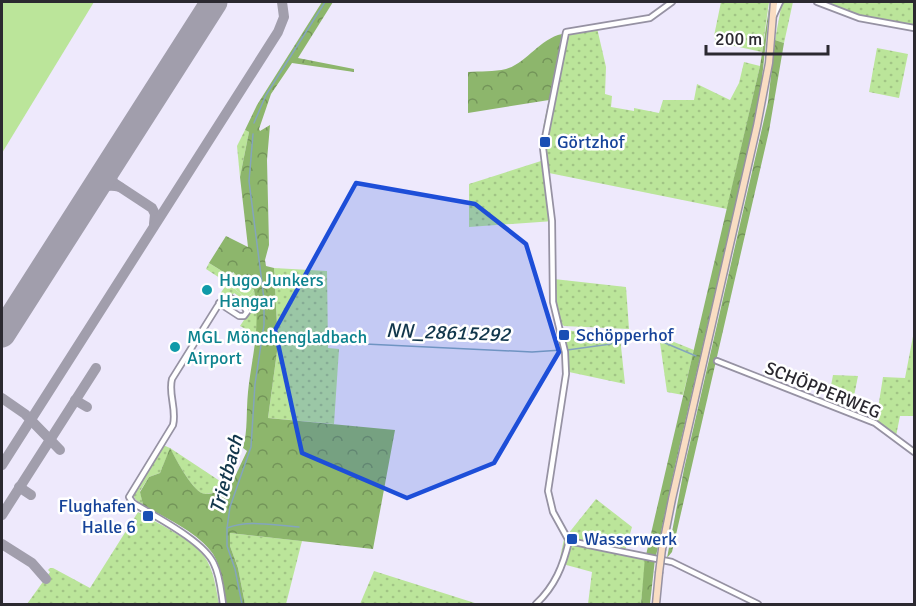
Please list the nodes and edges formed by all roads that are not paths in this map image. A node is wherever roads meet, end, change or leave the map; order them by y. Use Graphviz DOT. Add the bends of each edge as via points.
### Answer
graph roads {
  1 [pos="672,2"];
  2 [pos="774,2"];
  3 [pos="780,2"];
  4 [pos="816,2"];
  5 [pos="773,17"];
  6 [pos="915,28"];
  7 [pos="219,303"];
  8 [pos="717,361"];
  9 [pos="915,452"];
  10 [pos="569,541"];
  11 [pos="223,604"];
  12 [pos="536,604"];
  13 [pos="656,604"];
  14 [pos="758,604"];
  1 -- 10 [label="street" via="650,18 566,32 546,128 543,148 552,221 553,302 566,374 548,491 552,512"];
  2 -- 5 [label="main road"];
  3 -- 5 [label="street"];
  4 -- 6 [label="street" via="855,17"];
  5 -- 13 [label="main road, bridge" via="759,115 672,499"];
  7 -- 7 [label="street" via="229,297 247,312 239,316"];
  7 -- 11 [label="street" via="172,379 173,425 129,496 133,503 209,554 217,571"];
  8 -- 9 [label="street, SCHÖPPERWEG" via="875,423"];
  10 -- 12 [label="street" via="554,583"];
  10 -- 14 [label="street" via="672,562"];
}
